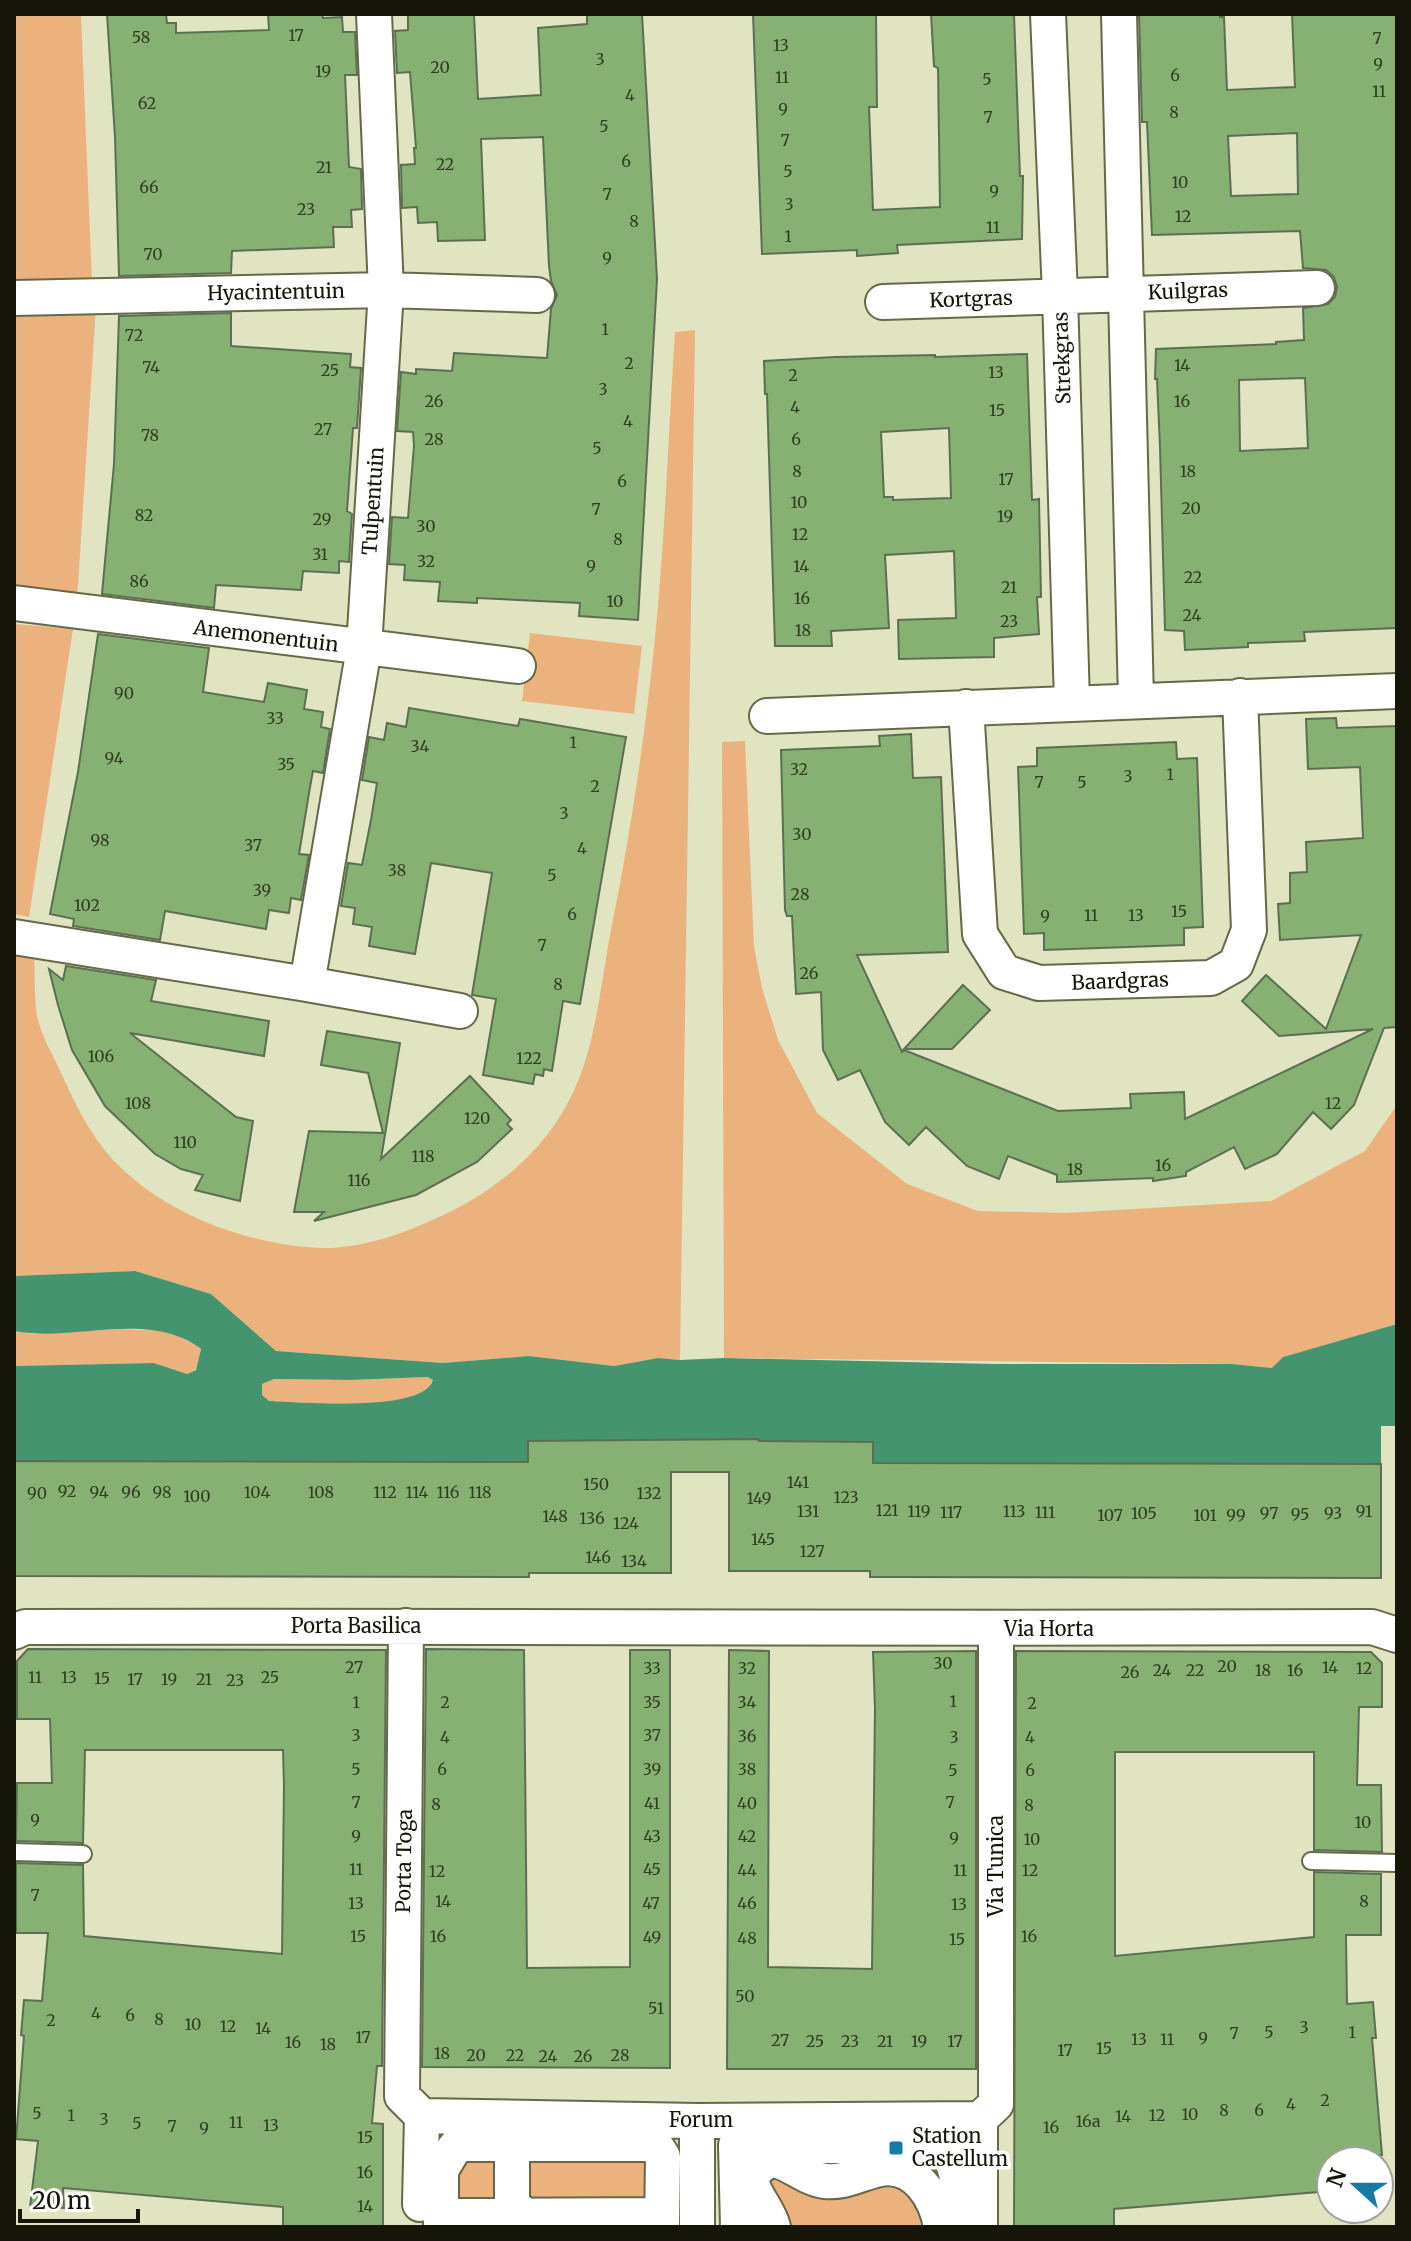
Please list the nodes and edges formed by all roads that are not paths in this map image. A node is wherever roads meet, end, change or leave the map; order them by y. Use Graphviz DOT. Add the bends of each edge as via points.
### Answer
graph roads {
  1 [pos="374,14"];
  2 [pos="1048,14"];
  3 [pos="1119,14"];
  4 [pos="1317,288"];
  5 [pos="386,290"];
  6 [pos="1126,293"];
  7 [pos="537,295"];
  8 [pos="1060,295"];
  9 [pos="14,298"];
  10 [pos="883,302"];
  11 [pos="14,603"];
  12 [pos="364,648"];
  13 [pos="518,666"];
  14 [pos="1397,691"];
  15 [pos="1240,696"];
  16 [pos="1136,700"];
  17 [pos="1072,703"];
  18 [pos="966,707"];
  19 [pos="767,716"];
  20 [pos="14,937"];
  21 [pos="307,984"];
  22 [pos="460,1011"];
  23 [pos="406,1626"];
  24 [pos="699,1627"];
  25 [pos="996,1629"];
  26 [pos="14,1632"];
  27 [pos="1397,1635"];
  28 [pos="14,1852"];
  29 [pos="83,1854"];
  30 [pos="1311,1861"];
  31 [pos="1397,1863"];
  32 [pos="412,2106"];
  33 [pos="988,2112"];
  34 [pos="697,2121"];
  35 [pos="512,2145"];
  36 [pos="525,2221"];
  37 [pos="662,2221"];
  38 [pos="755,2221"];
  39 [pos="434,2223"];
  40 [pos="955,2223"];
  41 [pos="697,2227"];
  1 -- 5 [label="street, Tulpentuin"];
  2 -- 8 [label="street, Strekgras"];
  3 -- 6 [label="street"];
  4 -- 6 [label="street, Kuilgras"];
  5 -- 7 [label="street, Hyacintentuin"];
  5 -- 9 [label="street, Hyacintentuin"];
  5 -- 12 [label="street, Tulpentuin"];
  6 -- 8 [label="street, Kuilgras"];
  6 -- 16 [label="street"];
  8 -- 10 [label="street, Kortgras"];
  8 -- 17 [label="street, Strekgras"];
  11 -- 12 [label="street, Anemonentuin"];
  12 -- 13 [label="street, Anemonentuin"];
  12 -- 21 [label="street, Tulpentuin"];
  14 -- 15 [label="street"];
  15 -- 16 [label="street"];
  15 -- 18 [label="street, Baardgras" via="1249,930 1236,964 1211,978 1195,979 1039,983 1004,972 980,934"];
  16 -- 17 [label="street"];
  17 -- 18 [label="street"];
  18 -- 19 [label="street"];
  20 -- 21 [label="street"];
  21 -- 22 [label="street"];
  23 -- 24 [label="street, Porta Basilica"];
  23 -- 26 [label="street, Porta Basilica" via="25,1627"];
  23 -- 32 [label="street, Porta Toga"];
  24 -- 25 [label="street, Via Horta"];
  25 -- 27 [label="street, Via Horta" via="1372,1627"];
  25 -- 33 [label="street, Via Tunica"];
  28 -- 29 [label="lane"];
  30 -- 31 [label="lane"];
  32 -- 34 [label="street, Forum"];
  32 -- 39 [label="street"];
  33 -- 34 [label="street, Forum"];
  33 -- 40 [label="street"];
  34 -- 41 [label="street"];
  35 -- 36 [label="street" via="512,2204"];
  35 -- 37 [label="street" via="656,2146 663,2157"];
  35 -- 39 [label="street" via="455,2147 441,2170"];
  36 -- 37 [label="street"];
  36 -- 39 [label="street"];
  38 -- 40 [label="street" via="736,2145 890,2157 931,2146 943,2149 956,2173"];
}
